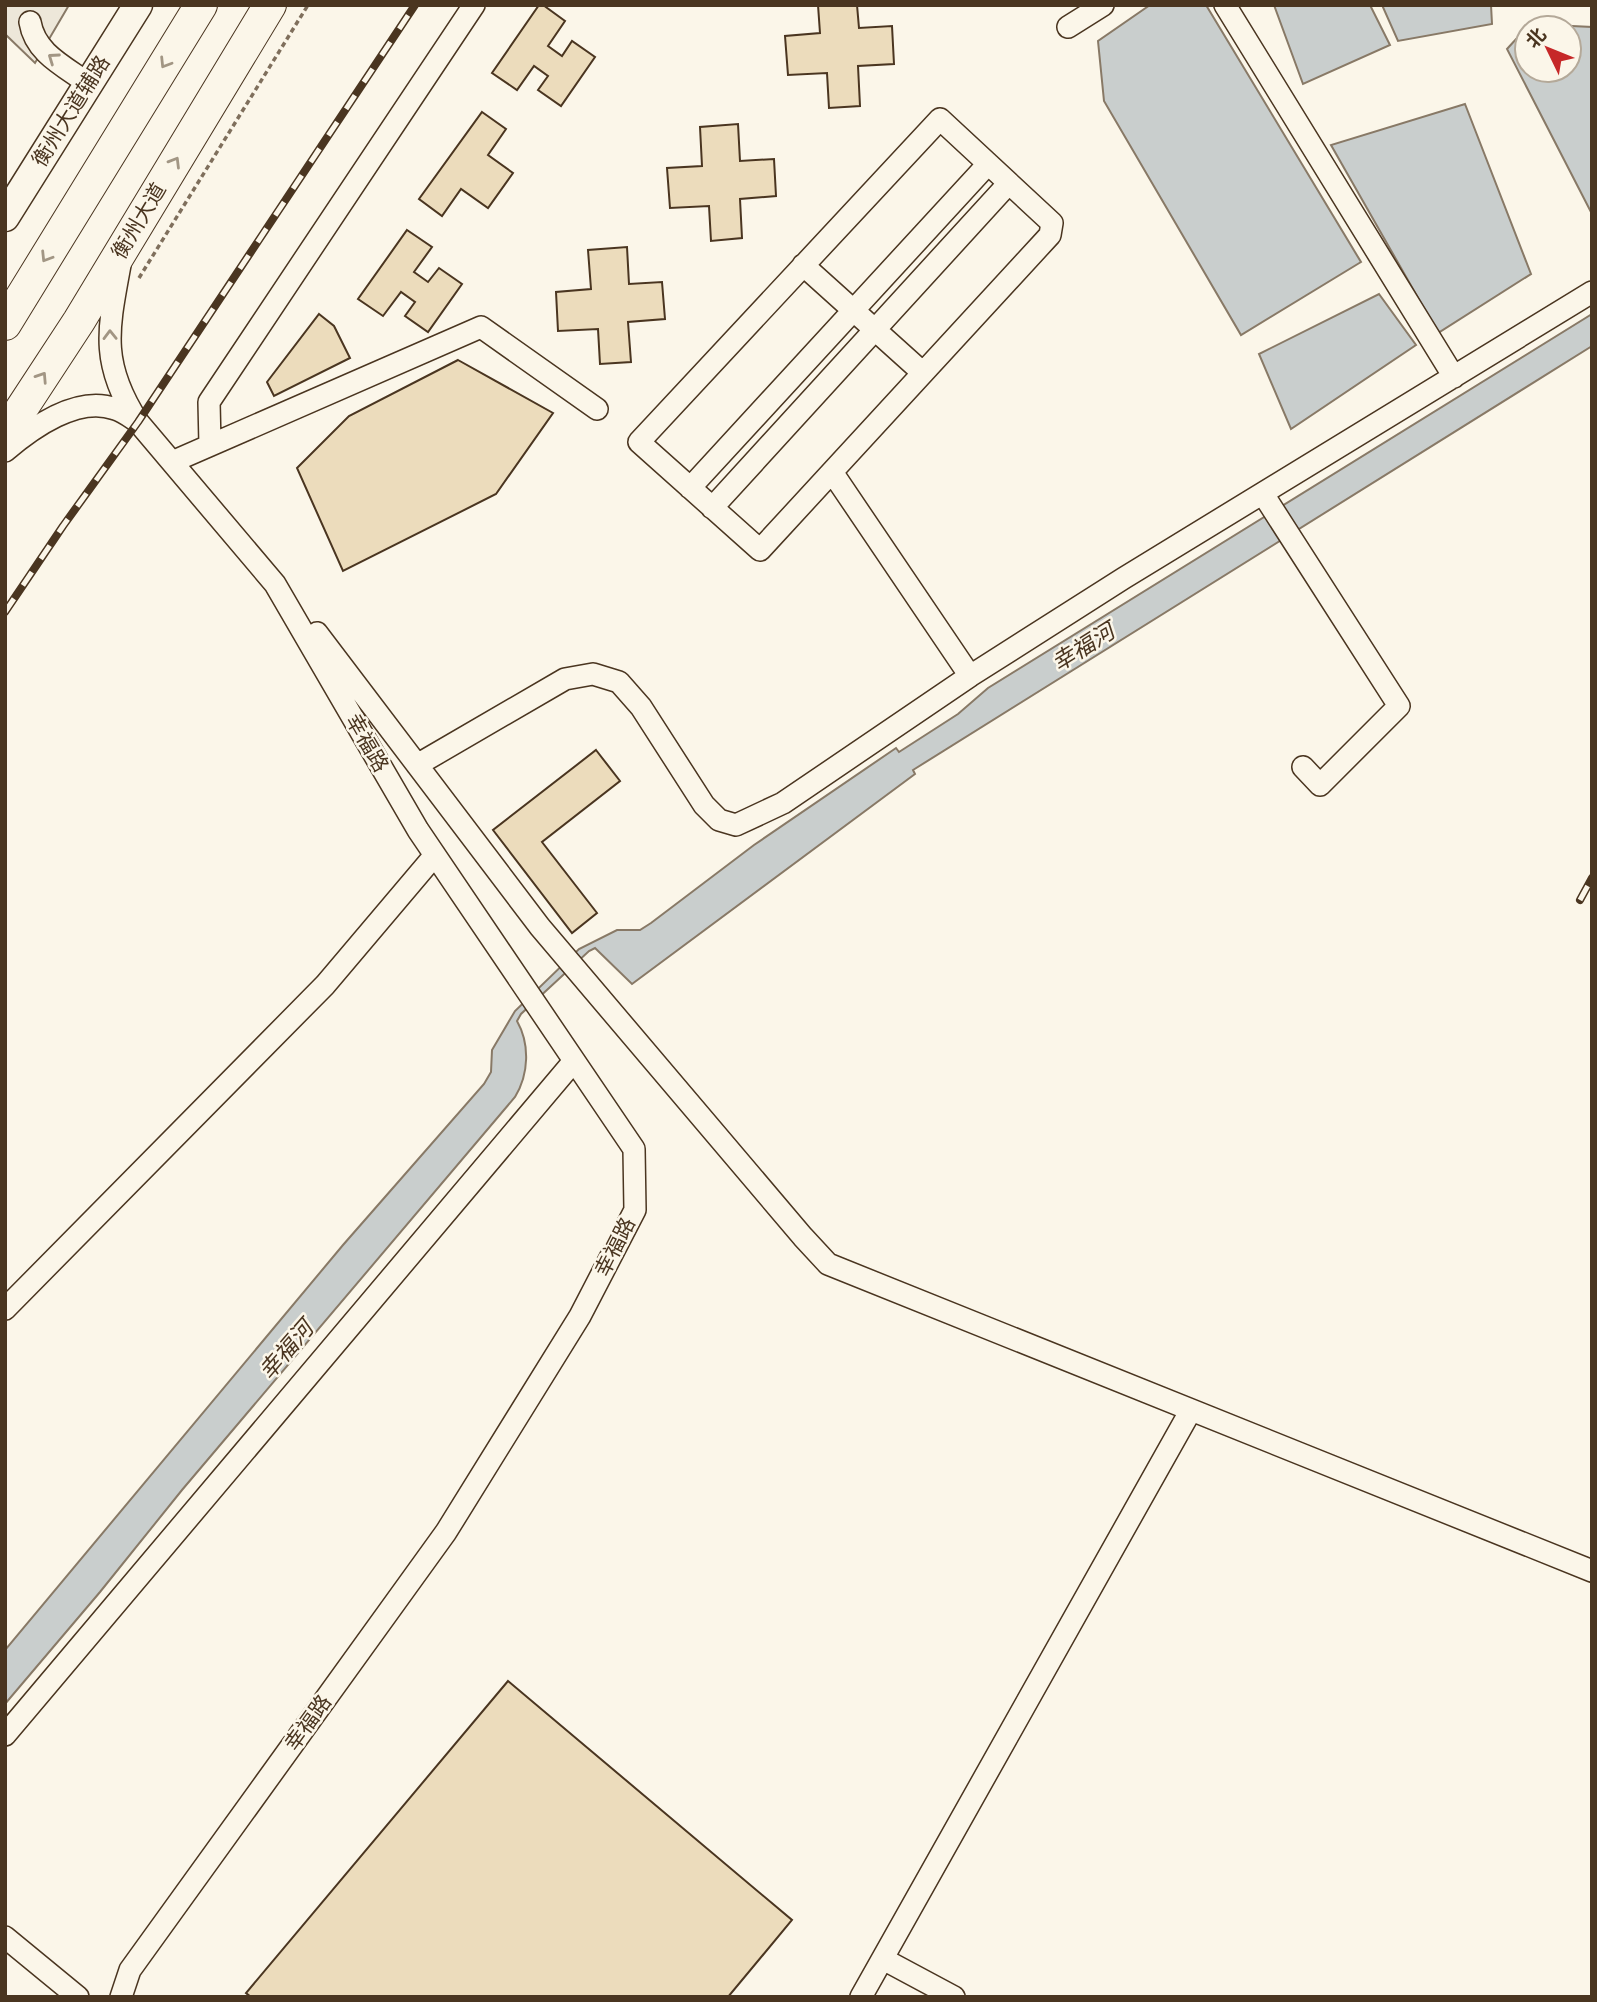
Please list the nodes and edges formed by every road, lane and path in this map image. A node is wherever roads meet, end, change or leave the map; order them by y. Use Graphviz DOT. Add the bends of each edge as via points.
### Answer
graph roads {
  1 [pos="138,5"];
  2 [pos="201,5"];
  3 [pos="270,5"];
  4 [pos="308,5"];
  5 [pos="474,5"];
  6 [pos="1103,5"];
  7 [pos="1225,5"];
  8 [pos="30,22"];
  9 [pos="1068,27"];
  10 [pos="89,84"];
  11 [pos="988,164"];
  12 [pos="1009,183"];
  13 [pos="5,217"];
  14 [pos="122,249"];
  15 [pos="803,265"];
  16 [pos="137,281"];
  17 [pos="1592,292"];
  18 [pos="853,310"];
  19 [pos="5,324"];
  20 [pos="875,330"];
  21 [pos="923,373"];
  22 [pos="1454,377"];
  23 [pos="597,408"];
  24 [pos="138,422"];
  25 [pos="5,434"];
  26 [pos="210,445"];
  27 [pos="5,451"];
  28 [pos="172,462"];
  29 [pos="832,472"];
  30 [pos="690,488"];
  31 [pos="1263,494"];
  32 [pos="712,508"];
  33 [pos="275,584"];
  34 [pos="970,676"];
  35 [pos="417,765"];
  36 [pos="1303,767"];
  37 [pos="435,855"];
  38 [pos="574,1061"];
  39 [pos="5,1309"];
  40 [pos="1191,1410"];
  41 [pos="1592,1571"];
  42 [pos="5,1735"];
  43 [pos="5,1937"];
  44 [pos="883,1959"];
  45 [pos="78,1997"];
  46 [pos="121,1997"];
  47 [pos="861,1997"];
  48 [pos="954,1997"];
  1 -- 10 [label="main road, 衡州大道辅路"];
  2 -- 19 [label="highway, one-way"];
  14 -- 3 [label="highway, 衡州大道, one-way"];
  4 -- 16 [label="path"];
  5 -- 26 [label="street" via="209,402"];
  6 -- 9 [label="street"];
  7 -- 22 [label="street"];
  10 -- 8 [label="street, one-way" via="43,51"];
  10 -- 13 [label="main road, 衡州大道辅路"];
  11 -- 12 [label="street"];
  11 -- 15 [label="street" via="940,119"];
  11 -- 18 [label="street"];
  12 -- 20 [label="street"];
  12 -- 21 [label="street" via="1052,223 1050,235"];
  24 -- 14 [label="street, one-way" via="118,385 110,345"];
  25 -- 14 [label="highway, 衡州大道, one-way"];
  15 -- 18 [label="street"];
  15 -- 30 [label="street" via="639,442"];
  17 -- 22 [label="street"];
  18 -- 20 [label="street"];
  18 -- 30 [label="street"];
  20 -- 21 [label="street"];
  20 -- 32 [label="street"];
  21 -- 29 [label="street"];
  22 -- 31 [label="street"];
  23 -- 26 [label="street" via="481,327"];
  24 -- 27 [label="street" via="115,408 76,409 41,424"];
  24 -- 28 [label="street, 幸福路"];
  26 -- 28 [label="street"];
  28 -- 33 [label="street, 幸福路"];
  29 -- 32 [label="street" via="760,550"];
  29 -- 34 [label="street"];
  30 -- 32 [label="street"];
  31 -- 34 [label="street"];
  31 -- 36 [label="street" via="1399,706 1320,785"];
  33 -- 35 [label="street"];
  33 -- 37 [label="street, 幸福路"];
  34 -- 35 [label="street" via="783,803 736,825 719,820 704,805 641,707 619,682 593,674 565,679"];
  35 -- 40 [label="street" via="540,927 828,1264"];
  37 -- 38 [label="street, 幸福路"];
  37 -- 39 [label="street" via="325,985"];
  38 -- 42 [label="street"];
  38 -- 46 [label="street, 幸福路" via="634,1149 635,1210 580,1316 446,1532 130,1970"];
  40 -- 41 [label="street"];
  40 -- 44 [label="street"];
  43 -- 45 [label="street"];
  44 -- 47 [label="street"];
  44 -- 48 [label="street"];
}
